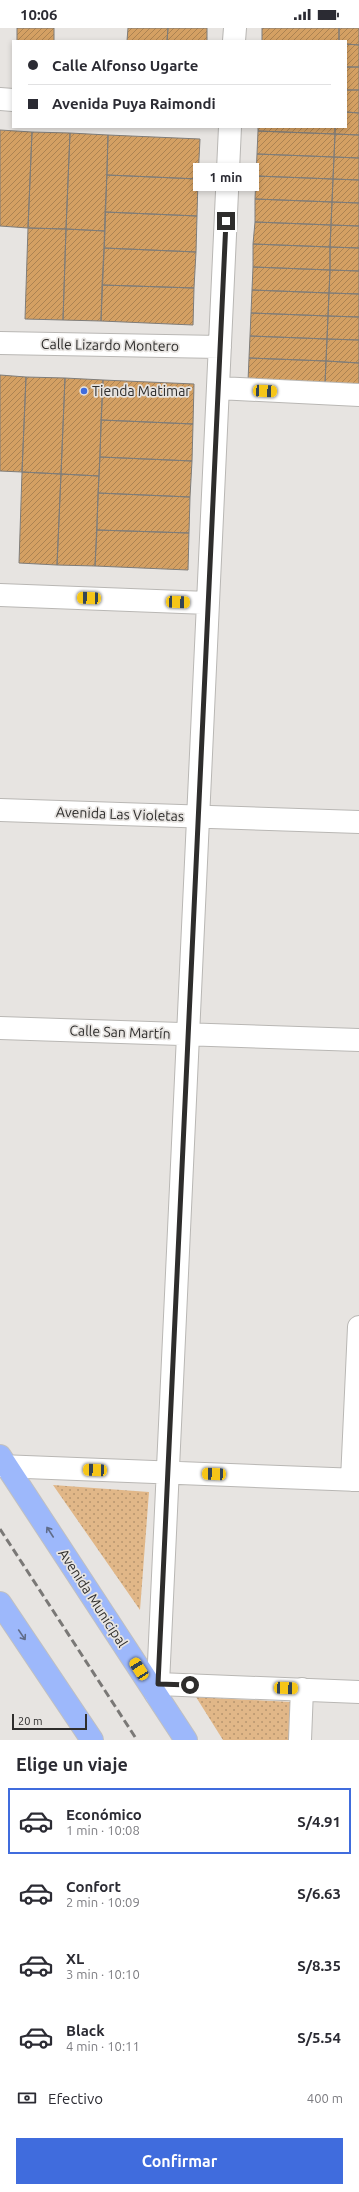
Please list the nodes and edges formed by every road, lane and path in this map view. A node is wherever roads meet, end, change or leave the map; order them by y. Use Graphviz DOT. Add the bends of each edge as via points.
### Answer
graph roads {
  1 [pos="235,28"];
  2 [pos="234,40"];
  3 [pos="0,99"];
  4 [pos="12,100"];
  5 [pos="230,128"];
  6 [pos="0,343"];
  7 [pos="220,347"];
  8 [pos="218,388"];
  9 [pos="359,396"];
  10 [pos="0,596"];
  11 [pos="208,603"];
  12 [pos="0,810"];
  13 [pos="200,816"];
  14 [pos="359,822"];
  15 [pos="0,1028"];
  16 [pos="188,1034"];
  17 [pos="359,1040"];
  18 [pos="359,1327"];
  19 [pos="2,1462"];
  20 [pos="168,1473"];
  21 [pos="355,1480"];
  22 [pos="0,1603"];
  23 [pos="157,1689"];
  24 [pos="302,1689"];
  25 [pos="359,1692"];
  26 [pos="92,1740"];
  27 [pos="186,1740"];
  28 [pos="300,1740"];
  1 -- 2 [label="street"];
  3 -- 4 [label="street"];
  5 -- 7 [label="street"];
  6 -- 7 [label="street, Calle Lizardo Montero"];
  7 -- 8 [label="street"];
  8 -- 9 [label="street"];
  8 -- 11 [label="street"];
  10 -- 11 [label="street"];
  11 -- 13 [label="street"];
  12 -- 13 [label="street, Avenida Las Violetas"];
  13 -- 14 [label="street, Avenida Las Violetas"];
  13 -- 16 [label="street"];
  15 -- 16 [label="street, Calle San Martín"];
  16 -- 17 [label="street, Calle San Martín"];
  16 -- 20 [label="street"];
  18 -- 21 [label="street"];
  19 -- 20 [label="street"];
  23 -- 19 [label="main road, Avenida Municipal, one-way"];
  20 -- 21 [label="street"];
  20 -- 23 [label="street"];
  22 -- 26 [label="main road, one-way"];
  23 -- 24 [label="street"];
  23 -- 27 [label="main road, Avenida Municipal"];
  24 -- 25 [label="street"];
  24 -- 28 [label="street"];
}
